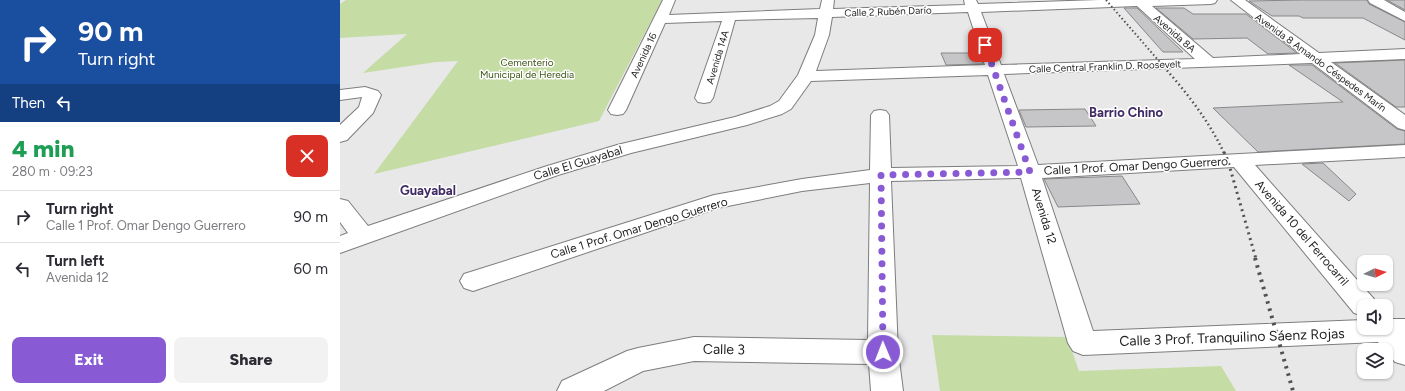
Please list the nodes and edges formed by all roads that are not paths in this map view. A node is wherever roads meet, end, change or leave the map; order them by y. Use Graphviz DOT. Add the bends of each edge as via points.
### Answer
graph roads {
  1 [pos="669,0"];
  2 [pos="1211,0"];
  3 [pos="1237,0"];
  4 [pos="1374,0"];
  5 [pos="1099,2"];
  6 [pos="1140,2"];
  7 [pos="971,4"];
  8 [pos="826,7"];
  9 [pos="730,16"];
  10 [pos="1405,17"];
  11 [pos="660,19"];
  12 [pos="1405,54"];
  13 [pos="1317,58"];
  14 [pos="1209,63"];
  15 [pos="994,70"];
  16 [pos="806,76"];
  17 [pos="340,95"];
  18 [pos="704,98"];
  19 [pos="617,110"];
  20 [pos="880,115"];
  21 [pos="1405,124"];
  22 [pos="340,136"];
  23 [pos="1405,151"];
  24 [pos="1239,160"];
  25 [pos="1030,172"];
  26 [pos="881,175"];
  27 [pos="340,206"];
  28 [pos="363,236"];
  29 [pos="340,245"];
  30 [pos="473,281"];
  31 [pos="1358,299"];
  32 [pos="1357,331"];
  33 [pos="1393,333"];
  34 [pos="1084,343"];
  35 [pos="883,352"];
  36 [pos="1405,353"];
  37 [pos="573,391"];
  38 [pos="887,391"];
  1 -- 11 [label="street, Avenida 16"];
  2 -- 6 [label="street, Calle 2 Rubén Darío"];
  3 -- 13 [label="street, Avenida 8 Amando Céspedes Marín"];
  4 -- 10 [label="street"];
  5 -- 6 [label="street, Calle 2 Rubén Darío"];
  5 -- 7 [label="street, Calle 2 Rubén Darío"];
  6 -- 14 [label="street, Avenida 8A"];
  7 -- 8 [label="street, Calle 2 Rubén Darío"];
  7 -- 15 [label="street, Avenida 12"];
  8 -- 9 [label="street, Calle 2 Rubén Darío"];
  8 -- 16 [label="street, Calle El Guayabal" via="820,42"];
  9 -- 11 [label="street, Calle 2 Rubén Darío"];
  9 -- 18 [label="street, Avenida 14A"];
  11 -- 19 [label="street, Avenida 16"];
  12 -- 13 [label="street, Calle Central Franklin D. Roosevelt"];
  13 -- 14 [label="street, Calle Central Franklin D. Roosevelt"];
  13 -- 21 [label="street, Avenida 8 Amando Céspedes Marín"];
  14 -- 15 [label="street, Calle Central Franklin D. Roosevelt"];
  15 -- 16 [label="street, Calle Central Franklin D. Roosevelt"];
  15 -- 25 [label="street, Avenida 12"];
  16 -- 28 [label="street, Calle El Guayabal" via="785,105 761,116 662,139 580,162"];
  17 -- 22 [label="street" via="365,92 372,95 367,109"];
  20 -- 26 [label="street"];
  23 -- 24 [label="street, Calle 1 Prof. Omar Dengo Guerrero"];
  24 -- 25 [label="street, Calle 1 Prof. Omar Dengo Guerrero"];
  24 -- 31 [label="street, Avenida 10 del Ferrocarril"];
  25 -- 26 [label="street, Calle 1 Prof. Omar Dengo Guerrero"];
  25 -- 34 [label="street, Avenida 12"];
  26 -- 30 [label="street, Calle 1 Prof. Omar Dengo Guerrero" via="802,185 714,202"];
  26 -- 35 [label="street"];
  27 -- 28 [label="street"];
  28 -- 29 [label="street, Calle El Guayabal"];
  32 -- 34 [label="street, Calle 3 Prof. Tranquilino Sáenz Rojas"];
  33 -- 36 [label="street"];
  35 -- 37 [label="street, Calle 3" via="694,349 638,360"];
  35 -- 38 [label="street"];
}
